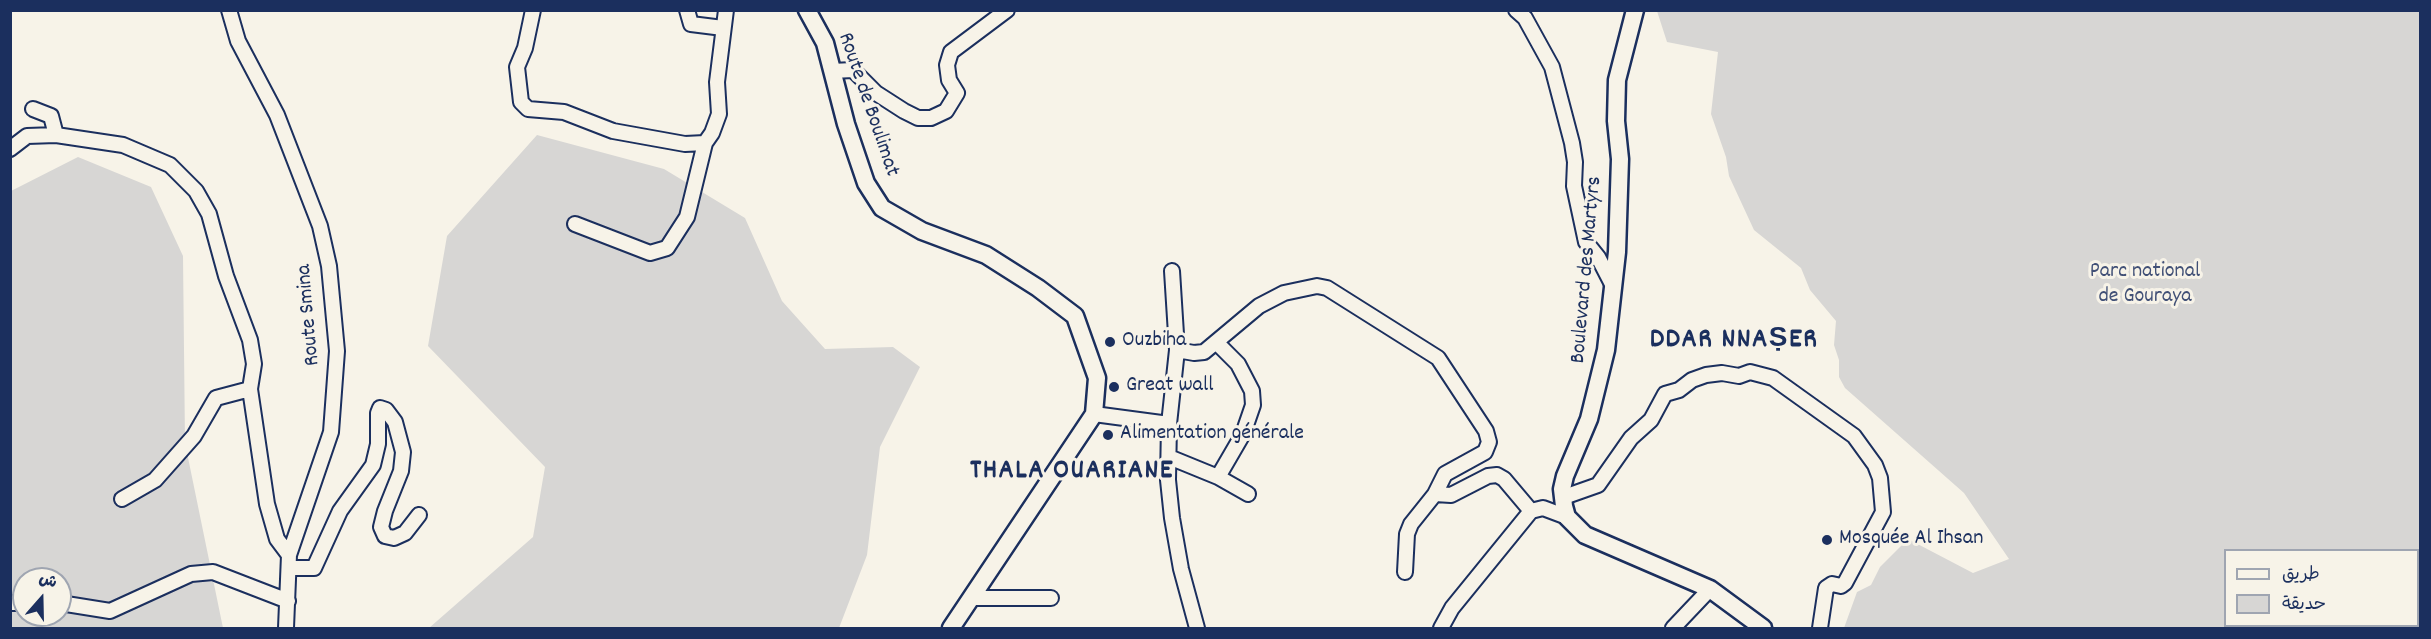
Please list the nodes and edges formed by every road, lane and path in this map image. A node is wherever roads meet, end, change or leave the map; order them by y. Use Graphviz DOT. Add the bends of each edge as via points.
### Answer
graph roads {
  1 [pos="229,10"];
  2 [pos="533,10"];
  3 [pos="687,10"];
  4 [pos="726,10"];
  5 [pos="807,10"];
  6 [pos="1007,10"];
  7 [pos="1516,10"];
  8 [pos="1635,10"];
  9 [pos="723,28"];
  10 [pos="832,72"];
  11 [pos="33,109"];
  12 [pos="56,135"];
  13 [pos="705,143"];
  14 [pos="10,149"];
  15 [pos="575,224"];
  16 [pos="1172,272"];
  17 [pos="1613,286"];
  18 [pos="1216,342"];
  19 [pos="1177,350"];
  20 [pos="250,389"];
  21 [pos="1094,414"];
  22 [pos="1168,424"];
  23 [pos="1169,457"];
  24 [pos="1218,477"];
  25 [pos="1248,494"];
  26 [pos="1435,494"];
  27 [pos="1564,497"];
  28 [pos="122,499"];
  29 [pos="1531,511"];
  30 [pos="419,515"];
  31 [pos="1567,517"];
  32 [pos="289,561"];
  33 [pos="1405,572"];
  34 [pos="1710,589"];
  35 [pos="971,598"];
  36 [pos="1051,598"];
  37 [pos="288,601"];
  38 [pos="72,605"];
  39 [pos="286,628"];
  40 [pos="951,628"];
  41 [pos="1197,628"];
  42 [pos="1441,628"];
  43 [pos="1673,628"];
  44 [pos="1763,628"];
  45 [pos="1820,628"];
  1 -- 32 [label="street, Route Smina" via="238,41 277,115 320,226 329,266 337,351 331,432"];
  2 -- 13 [label="street" via="517,67 521,102 528,110 564,112 613,131 685,144"];
  3 -- 9 [label="street" via="691,24"];
  4 -- 9 [label="street"];
  5 -- 10 [label="main road, Route de Boulimat" via="825,43"];
  6 -- 10 [label="street" via="951,52 947,65 949,80 957,93 946,111 931,118 918,118 904,111 876,93 852,70"];
  7 -- 17 [label="street" via="1525,18 1552,68 1572,143 1574,186 1586,242"];
  8 -- 17 [label="main road, Boulevard des Martyrs" via="1617,80 1620,159"];
  9 -- 13 [label="street" via="718,114"];
  10 -- 21 [label="main road, Route de Boulimat" via="866,183 882,208 922,231 986,255 1075,316 1097,378"];
  11 -- 12 [label="street" via="51,116"];
  12 -- 14 [label="street" via="27,136"];
  12 -- 20 [label="street" via="123,145 170,165 196,190 209,214 226,276 250,340 254,364"];
  13 -- 15 [label="street" via="687,217 667,248 650,253"];
  16 -- 19 [label="street"];
  17 -- 27 [label="main road, Boulevard des Martyrs" via="1599,386 1565,476"];
  18 -- 19 [label="street" via="1204,352"];
  18 -- 24 [label="street" via="1238,364 1252,391 1253,405 1243,434"];
  18 -- 26 [label="street" via="1284,292 1317,286 1328,288 1438,358 1486,431 1489,442 1485,452 1445,474"];
  19 -- 22 [label="street"];
  20 -- 28 [label="street" via="216,398 194,436 155,480"];
  20 -- 32 [label="street" via="267,504 277,539"];
  21 -- 22 [label="street"];
  21 -- 35 [label="main road, Route de Boulimat"];
  22 -- 23 [label="street"];
  23 -- 24 [label="street"];
  23 -- 41 [label="street" via="1168,480 1181,569"];
  24 -- 25 [label="street"];
  26 -- 29 [label="street" via="1451,495 1497,475"];
  26 -- 33 [label="street" via="1407,534"];
  27 -- 31 [label="main road, Boulevard des Martyrs"];
  27 -- 45 [label="street" via="1598,485 1670,391 1679,390 1699,377 1722,373 1739,376 1750,372 1773,378 1854,436 1880,478 1883,512 1845,584 1826,588"];
  29 -- 31 [label="street" via="1543,508"];
  29 -- 42 [label="street" via="1452,608"];
  30 -- 32 [label="street" via="405,532 394,538 385,536 381,527 384,511 401,471 403,452 395,422 380,408 373,465 340,511 314,568"];
  31 -- 34 [label="main road" via="1585,535"];
  32 -- 37 [label="street, Route Smina"];
  34 -- 43 [label="street"];
  34 -- 44 [label="main road"];
  35 -- 36 [label="street"];
  35 -- 40 [label="main road, Route de Boulimat"];
  37 -- 38 [label="street" via="213,572 191,574 110,611"];
  37 -- 39 [label="street, Route Smina"];
}
